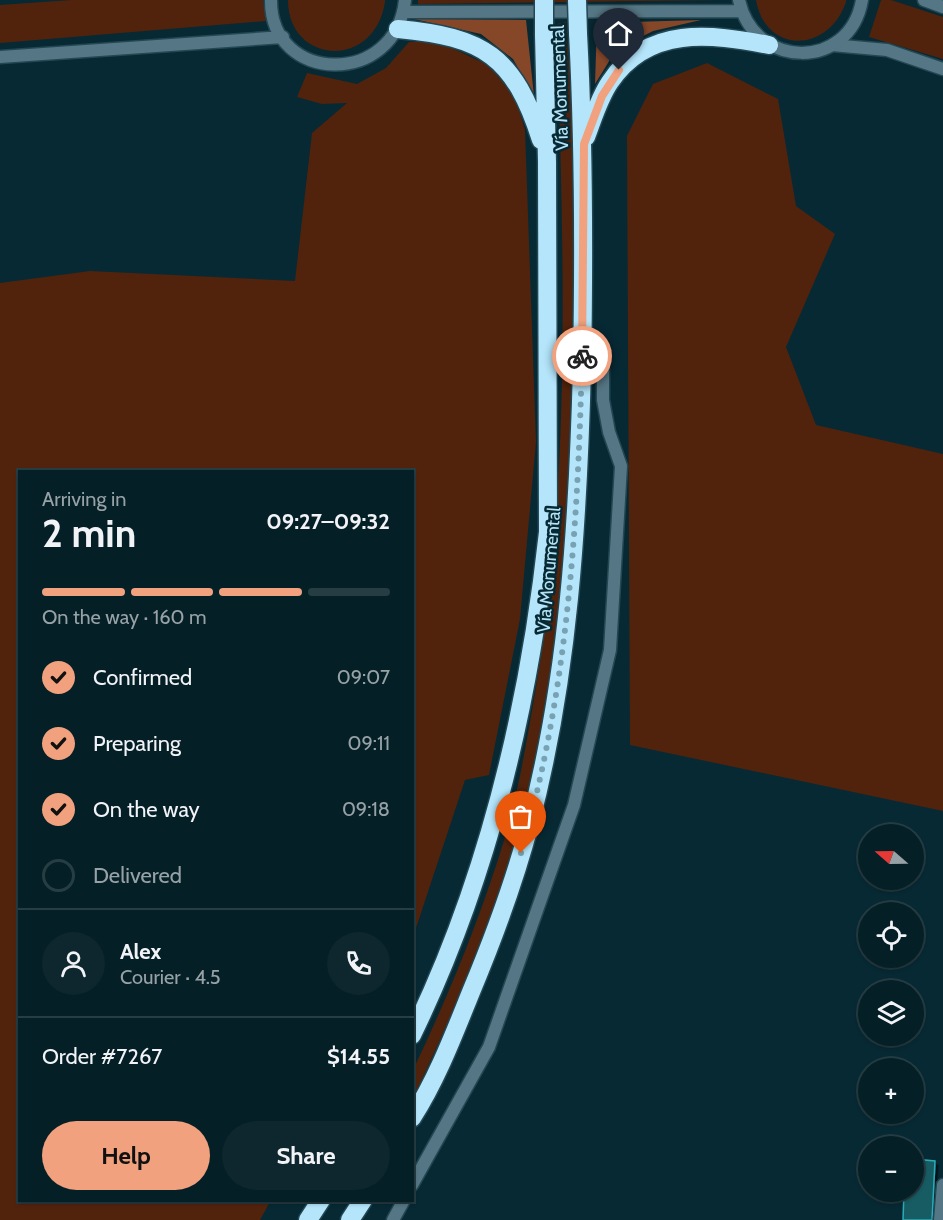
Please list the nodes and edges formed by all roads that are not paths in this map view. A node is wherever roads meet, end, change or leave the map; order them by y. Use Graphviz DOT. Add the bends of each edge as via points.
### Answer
graph roads {
  1 [pos="272,0"];
  2 [pos="544,0"];
  3 [pos="578,0"];
  4 [pos="862,0"];
  5 [pos="924,0"];
  6 [pos="740,5"];
  7 [pos="943,7"];
  8 [pos="403,14"];
  9 [pos="283,37"];
  10 [pos="769,45"];
  11 [pos="832,45"];
  12 [pos="0,57"];
  13 [pos="943,69"];
  14 [pos="584,144"];
  15 [pos="547,162"];
  16 [pos="582,335"];
  17 [pos="414,1031"];
  18 [pos="414,1114"];
  19 [pos="414,1181"];
  20 [pos="943,1185"];
  21 [pos="320,1202"];
  22 [pos="362,1202"];
  23 [pos="403,1202"];
  24 [pos="308,1220"];
  25 [pos="350,1220"];
  26 [pos="393,1220"];
  27 [pos="940,1220"];
  1 -- 9 [label="street" via="275,22"];
  2 -- 15 [label="highway, Vía Monumental, bridge"];
  3 -- 14 [label="highway, Vía Monumental, bridge"];
  4 -- 11 [label="street" via="849,31"];
  5 -- 7 [label="street"];
  6 -- 8 [label="street"];
  6 -- 10 [label="street" via="753,30"];
  8 -- 9 [label="street" via="385,47 367,60 345,66 323,64 303,56"];
  8 -- 15 [label="highway" via="491,54 520,86"];
  9 -- 12 [label="street"];
  10 -- 11 [label="street" via="792,53 808,53"];
  10 -- 14 [label="highway" via="696,35 646,48 609,82"];
  11 -- 13 [label="street" via="887,50"];
  14 -- 16 [label="highway, Vía Monumental"];
  15 -- 17 [label="highway, Vía Monumental" via="548,532 541,591 508,768 483,859 452,947"];
  16 -- 18 [label="highway, Vía Monumental" via="570,588 559,681 541,775 517,868 482,964 450,1044"];
  16 -- 19 [label="street" via="596,350 603,370 604,411 621,466 610,650 574,805 489,1047"];
  20 -- 27 [label="street"];
  21 -- 24 [label="highway"];
  22 -- 25 [label="highway"];
  23 -- 26 [label="street"];
}
